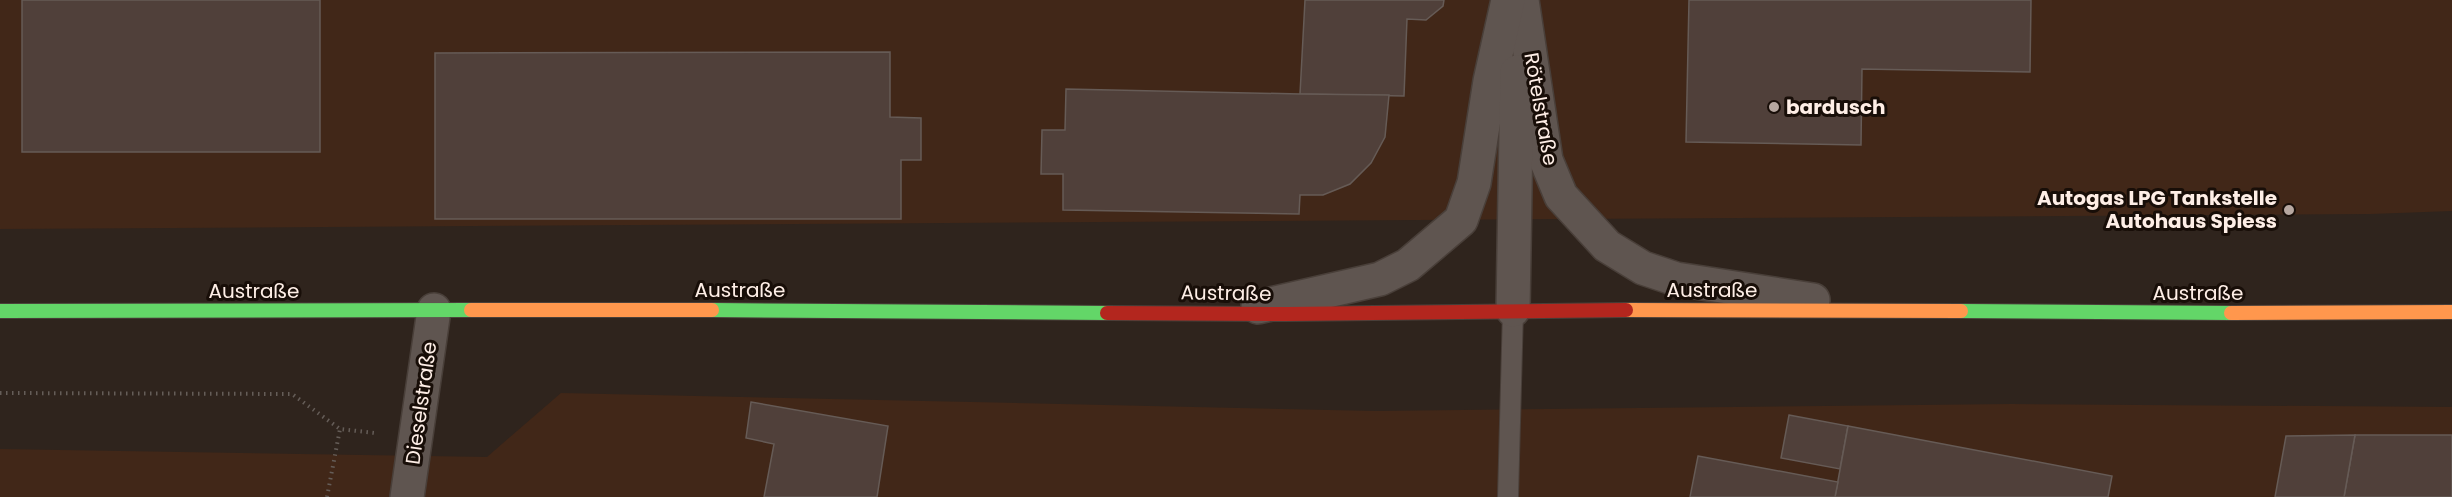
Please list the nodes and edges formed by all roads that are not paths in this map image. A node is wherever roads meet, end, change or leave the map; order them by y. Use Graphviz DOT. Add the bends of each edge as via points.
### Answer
graph roads {
  1 [pos="1508,0"];
  2 [pos="1520,0"];
  3 [pos="1874,309"];
  4 [pos="434,310"];
  5 [pos="1513,310"];
  6 [pos="0,311"];
  7 [pos="2452,312"];
  8 [pos="1234,313"];
  9 [pos="407,497"];
  10 [pos="1508,497"];
  1 -- 8 [label="street, Rötelstraße" via="1474,183 1461,220 1408,265 1380,279"];
  2 -- 3 [label="street, Rötelstraße" via="1546,160 1561,196 1607,246 1643,268 1676,279"];
  2 -- 5 [label="street, Rötelstraße"];
  3 -- 5 [label="main road, Austraße"];
  3 -- 7 [label="main road, Austraße"];
  4 -- 6 [label="main road, Austraße"];
  4 -- 8 [label="main road, Austraße"];
  4 -- 9 [label="street, Dieselstraße"];
  5 -- 8 [label="main road, Austraße"];
  5 -- 10 [label="lane"];
}
